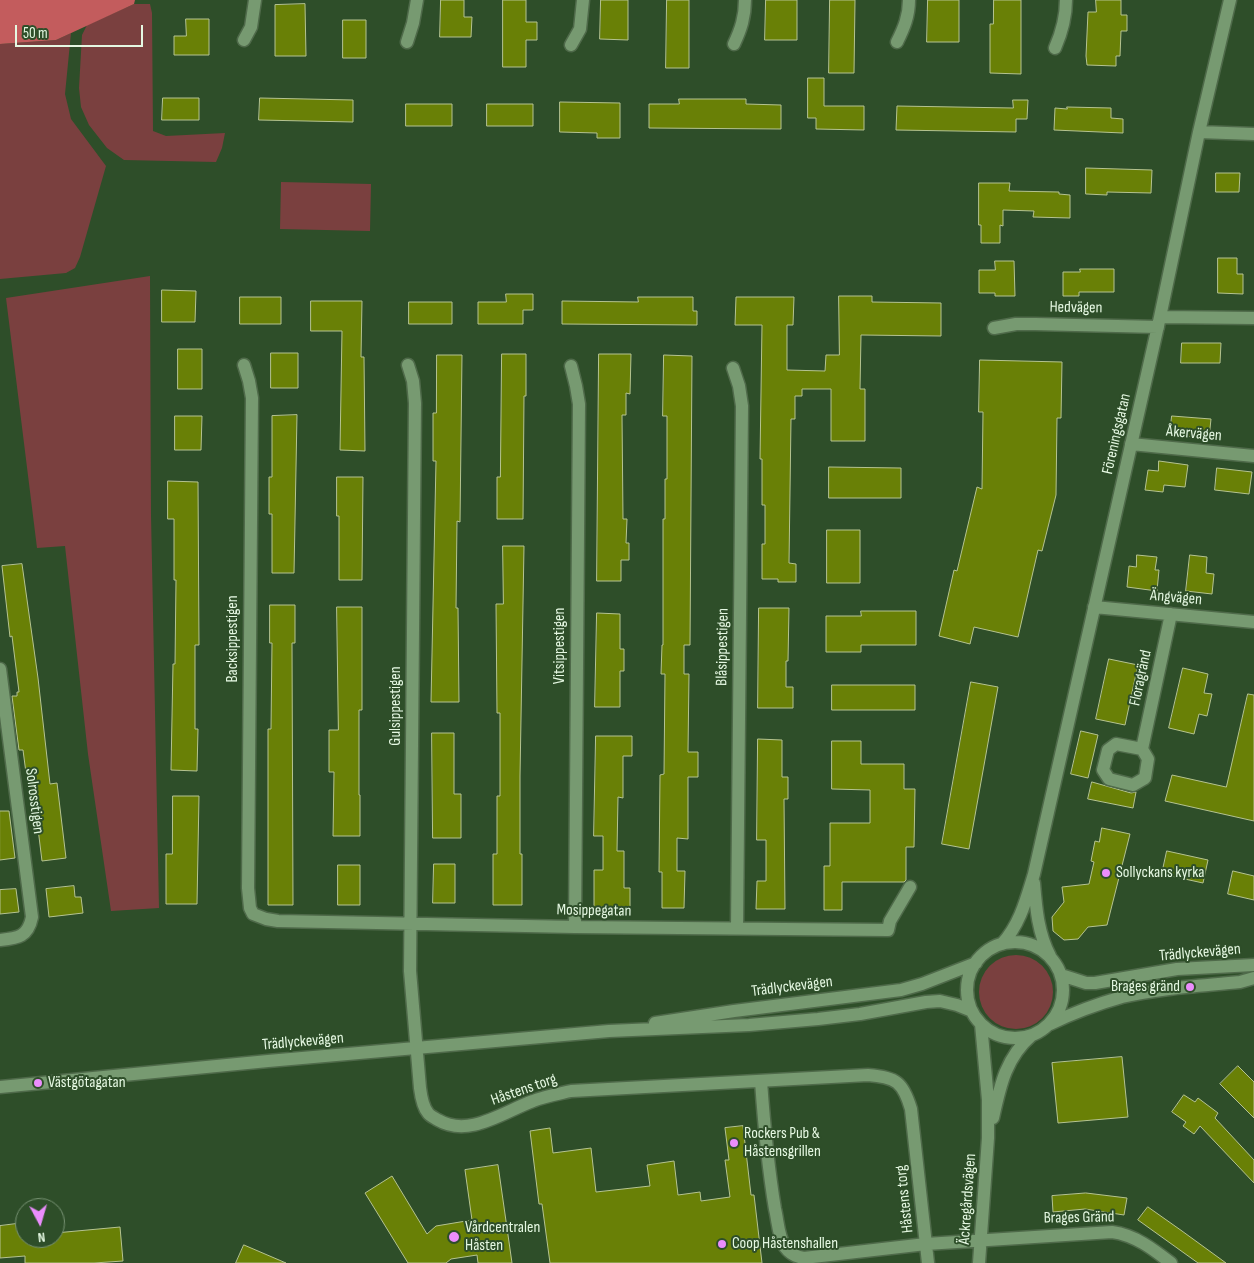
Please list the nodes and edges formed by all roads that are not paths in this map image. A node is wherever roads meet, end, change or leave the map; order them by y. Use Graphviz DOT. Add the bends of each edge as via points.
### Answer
graph roads {
  1 [pos="255,0"];
  2 [pos="417,0"];
  3 [pos="583,0"];
  4 [pos="745,0"];
  5 [pos="909,0"];
  6 [pos="1066,0"];
  7 [pos="1230,0"];
  8 [pos="244,40"];
  9 [pos="407,42"];
  10 [pos="897,42"];
  11 [pos="734,44"];
  12 [pos="571,45"];
  13 [pos="1054,48"];
  14 [pos="1199,132"];
  15 [pos="1254,134"];
  16 [pos="1254,318"];
  17 [pos="1159,322"];
  18 [pos="994,328"];
  19 [pos="244,365"];
  20 [pos="408,365"];
  21 [pos="571,366"];
  22 [pos="733,368"];
  23 [pos="1131,444"];
  24 [pos="1254,456"];
  25 [pos="1094,607"];
  26 [pos="1172,614"];
  27 [pos="1254,622"];
  28 [pos="0,669"];
  29 [pos="1142,749"];
  30 [pos="1034,874"];
  31 [pos="910,888"];
  32 [pos="254,914"];
  33 [pos="411,924"];
  34 [pos="575,927"];
  35 [pos="737,928"];
  36 [pos="0,940"];
  37 [pos="1002,944"];
  38 [pos="1052,960"];
  39 [pos="976,963"];
  40 [pos="1254,965"];
  41 [pos="1061,975"];
  42 [pos="1254,978"];
  43 [pos="972,1011"];
  44 [pos="981,1024"];
  45 [pos="1048,1025"];
  46 [pos="609,1031"];
  47 [pos="1032,1035"];
  48 [pos="416,1048"];
  49 [pos="761,1081"];
  50 [pos="0,1087"];
  51 [pos="988,1138"];
  52 [pos="980,1240"];
  53 [pos="926,1244"];
  54 [pos="928,1263"];
  55 [pos="980,1263"];
  56 [pos="1171,1263"];
  1 -- 8 [label="street" via="251,27"];
  2 -- 9 [label="street"];
  3 -- 12 [label="street" via="580,28"];
  4 -- 11 [label="street" via="743,22"];
  5 -- 10 [label="street" via="905,27"];
  6 -- 13 [label="street" via="1062,31"];
  7 -- 14 [label="street, Föreningsgatan"];
  14 -- 15 [label="street"];
  14 -- 17 [label="street, Föreningsgatan"];
  16 -- 17 [label="street, Hedvägen"];
  17 -- 18 [label="street, Hedvägen" via="1016,324"];
  17 -- 23 [label="street, Föreningsgatan"];
  19 -- 32 [label="street, Backsippestigen" via="252,398 248,888 250,908"];
  20 -- 33 [label="street, Gulsippestigen" via="414,402"];
  21 -- 34 [label="street, Vitsippestigen" via="578,404"];
  22 -- 35 [label="street, Blåsippestigen" via="742,406"];
  23 -- 24 [label="street, Åkervägen"];
  23 -- 25 [label="street, Föreningsgatan"];
  25 -- 26 [label="street, Ängvägen"];
  25 -- 30 [label="street, Föreningsgatan"];
  26 -- 27 [label="street, Ängvägen"];
  26 -- 29 [label="street, Floragränd"];
  28 -- 36 [label="street, Solrosstigen" via="32,917 24,934"];
  30 -- 37 [label="street, Föreningsgatan" via="1015,929"];
  30 -- 38 [label="street, Föreningsgatan" via="1038,919"];
  31 -- 35 [label="street, Mosippegatan" via="888,930"];
  32 -- 33 [label="street, Mosippegatan" via="278,921"];
  33 -- 34 [label="street, Mosippegatan"];
  33 -- 48 [label="street, Gulsippestigen" via="410,971"];
  34 -- 35 [label="street, Mosippegatan"];
  37 -- 38 [label="street" via="1030,945"];
  37 -- 39 [label="street" via="987,951"];
  38 -- 41 [label="street"];
  39 -- 43 [label="street" via="967,986"];
  39 -- 46 [label="street, Trädlyckevägen" via="922,984 879,994 725,1012"];
  40 -- 41 [label="street, Trädlyckevägen" via="1177,969 1095,983"];
  41 -- 45 [label="street" via="1060,1006"];
  42 -- 45 [label="street, Trädlyckevägen" via="1123,997"];
  43 -- 44 [label="street"];
  43 -- 46 [label="street, Trädlyckevägen" via="949,1003 926,1002 818,1019"];
  44 -- 47 [label="street" via="1000,1036"];
  44 -- 51 [label="street, Äckregårdsvägen"];
  45 -- 47 [label="street"];
  46 -- 48 [label="street, Trädlyckevägen"];
  47 -- 51 [label="street, Äckregårdsvägen" via="1022,1043 1005,1072"];
  48 -- 49 [label="street, Håstens torg" via="422,1101 428,1113 452,1127 482,1123 549,1095 571,1091"];
  48 -- 50 [label="street, Trädlyckevägen"];
  49 -- 53 [label="street, Håstens torg" via="868,1075 888,1077 900,1084 911,1109"];
  49 -- 53 [label="street, Håstens torg" via="770,1177 781,1237 790,1253 804,1258"];
  51 -- 52 [label="street, Äckregårdsvägen"];
  52 -- 53 [label="street, Håstens torg"];
  52 -- 55 [label="street, Äckregårdsvägen"];
  52 -- 56 [label="street, Brages Gränd" via="1112,1232 1138,1240"];
  53 -- 54 [label="street, Håstens torg"];
}
